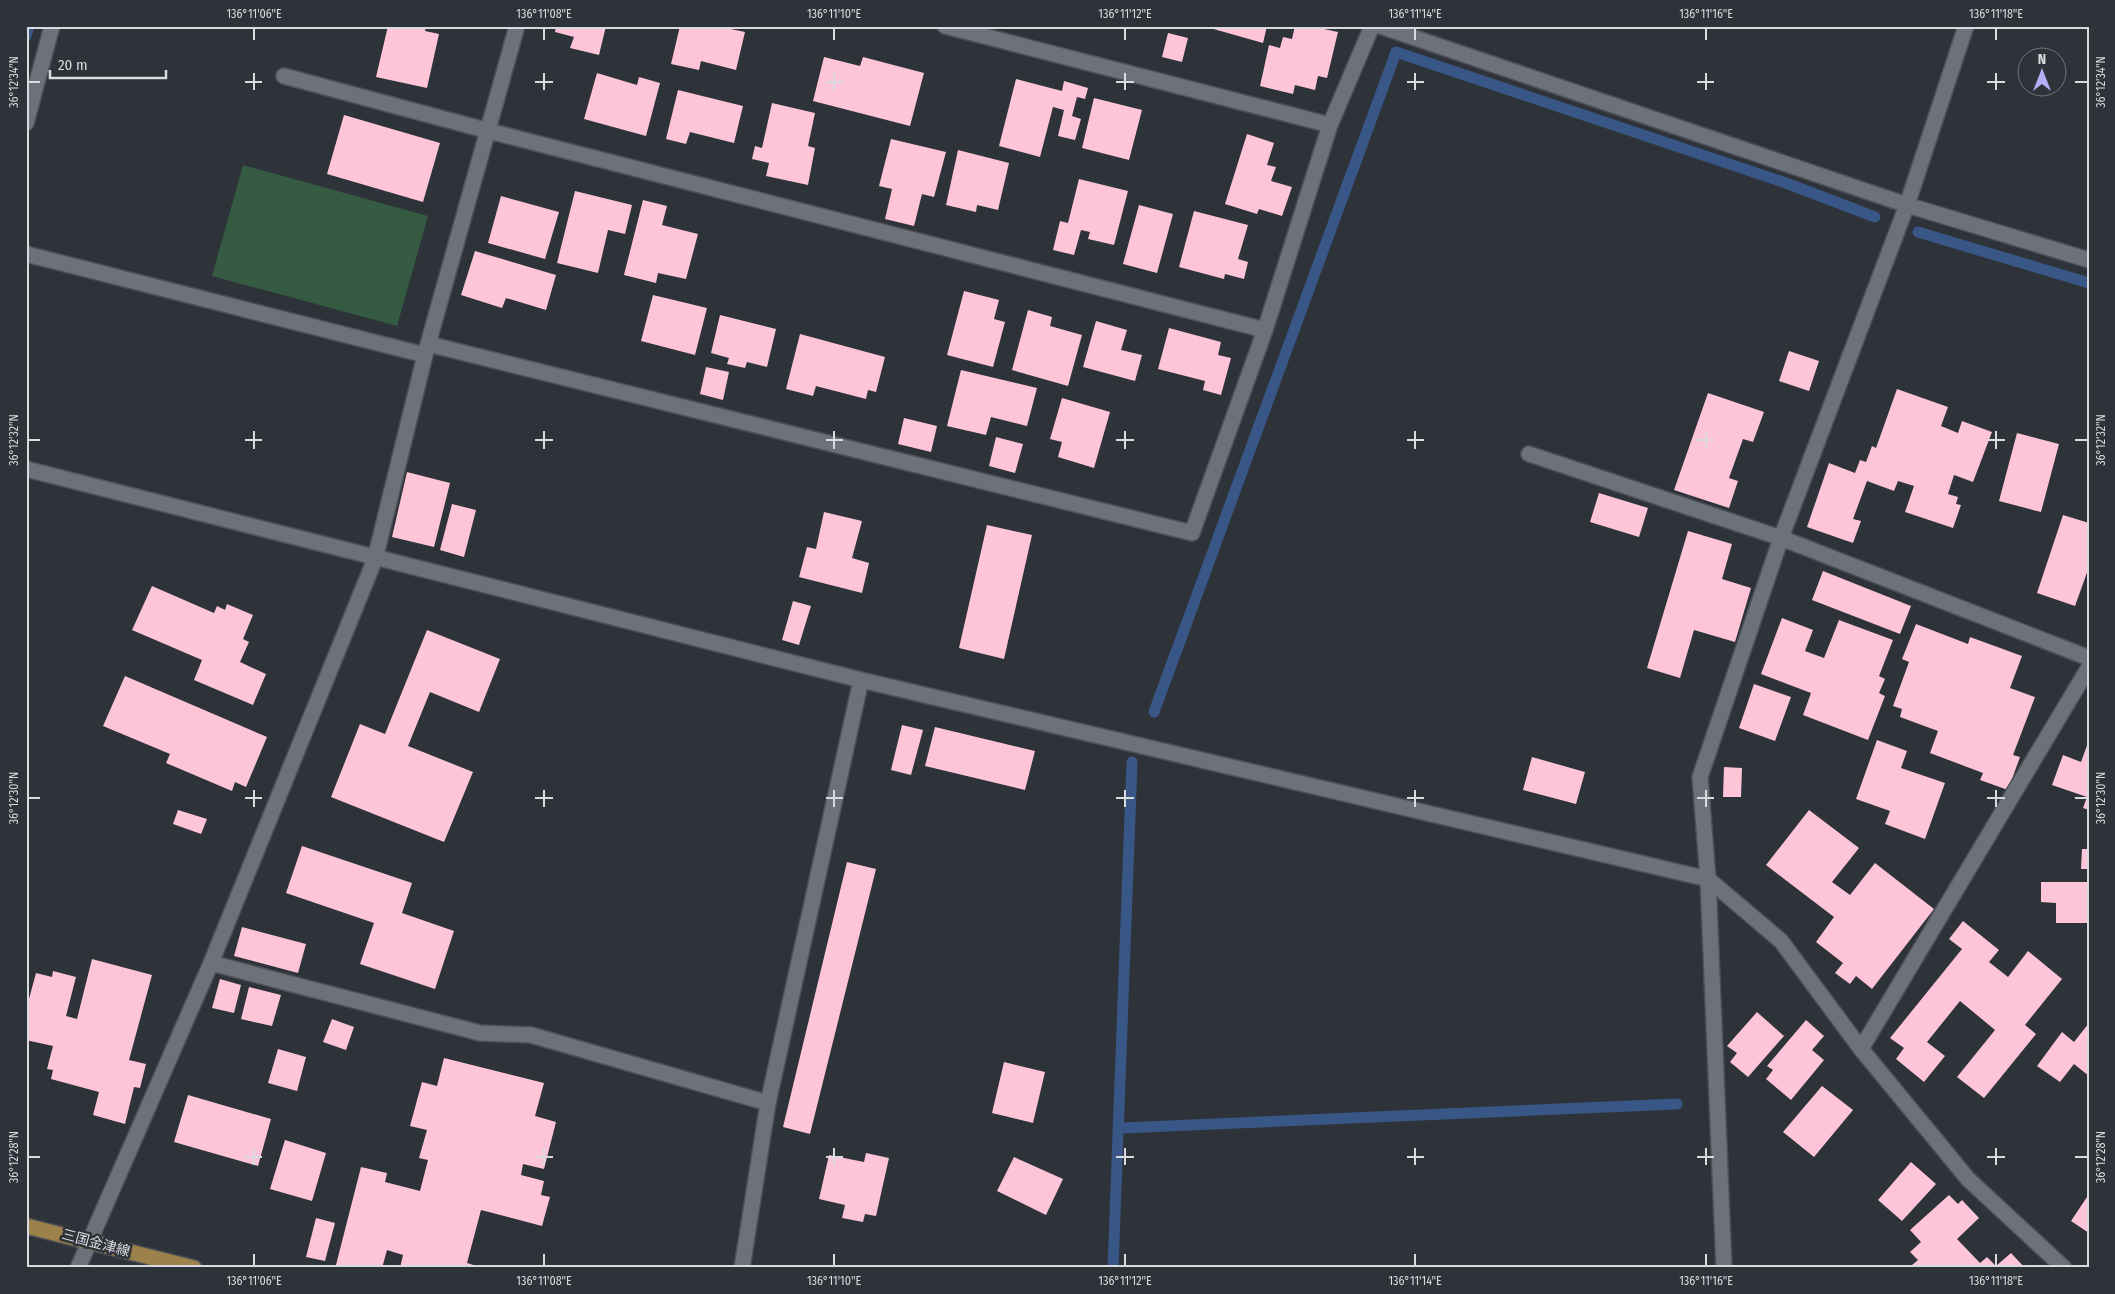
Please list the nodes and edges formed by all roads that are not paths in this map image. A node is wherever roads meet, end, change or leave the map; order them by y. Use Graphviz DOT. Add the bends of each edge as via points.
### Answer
graph roads {
  1 [pos="52,26"];
  2 [pos="517,26"];
  3 [pos="945,26"];
  4 [pos="1372,26"];
  5 [pos="1380,26"];
  6 [pos="1966,26"];
  7 [pos="284,76"];
  8 [pos="26,123"];
  9 [pos="1330,125"];
  10 [pos="489,131"];
  11 [pos="1906,204"];
  12 [pos="26,254"];
  13 [pos="2089,260"];
  14 [pos="1265,330"];
  15 [pos="427,350"];
  16 [pos="1529,454"];
  17 [pos="26,469"];
  18 [pos="1781,538"];
  19 [pos="375,559"];
  20 [pos="2089,658"];
  21 [pos="2089,667"];
  22 [pos="860,680"];
  23 [pos="1708,879"];
  24 [pos="211,963"];
  25 [pos="1861,1049"];
  26 [pos="768,1103"];
  27 [pos="26,1226"];
  28 [pos="89,1242"];
  29 [pos="2057,1266"];
  30 [pos="78,1268"];
  31 [pos="194,1268"];
  32 [pos="742,1268"];
  33 [pos="1724,1268"];
  1 -- 8 [label="street"];
  2 -- 10 [label="street"];
  3 -- 9 [label="street"];
  4 -- 9 [label="street"];
  5 -- 11 [label="street"];
  6 -- 11 [label="street"];
  7 -- 10 [label="street"];
  9 -- 14 [label="street"];
  10 -- 14 [label="street"];
  10 -- 15 [label="street"];
  11 -- 13 [label="street"];
  11 -- 18 [label="street"];
  12 -- 15 [label="street"];
  14 -- 15 [label="street" via="1192,533"];
  15 -- 19 [label="street"];
  16 -- 18 [label="street"];
  17 -- 19 [label="street"];
  18 -- 20 [label="street"];
  18 -- 23 [label="street" via="1700,777"];
  19 -- 22 [label="street"];
  19 -- 24 [label="street"];
  21 -- 25 [label="street"];
  22 -- 23 [label="street"];
  22 -- 26 [label="street"];
  23 -- 25 [label="street" via="1780,941"];
  23 -- 33 [label="street"];
  24 -- 26 [label="street" via="480,1033 531,1035"];
  24 -- 28 [label="street"];
  25 -- 29 [label="street" via="1968,1178"];
  26 -- 32 [label="street"];
  27 -- 28 [label="main road, 三国金津線"];
  28 -- 30 [label="street"];
  28 -- 31 [label="main road, 三国金津線"];
}
